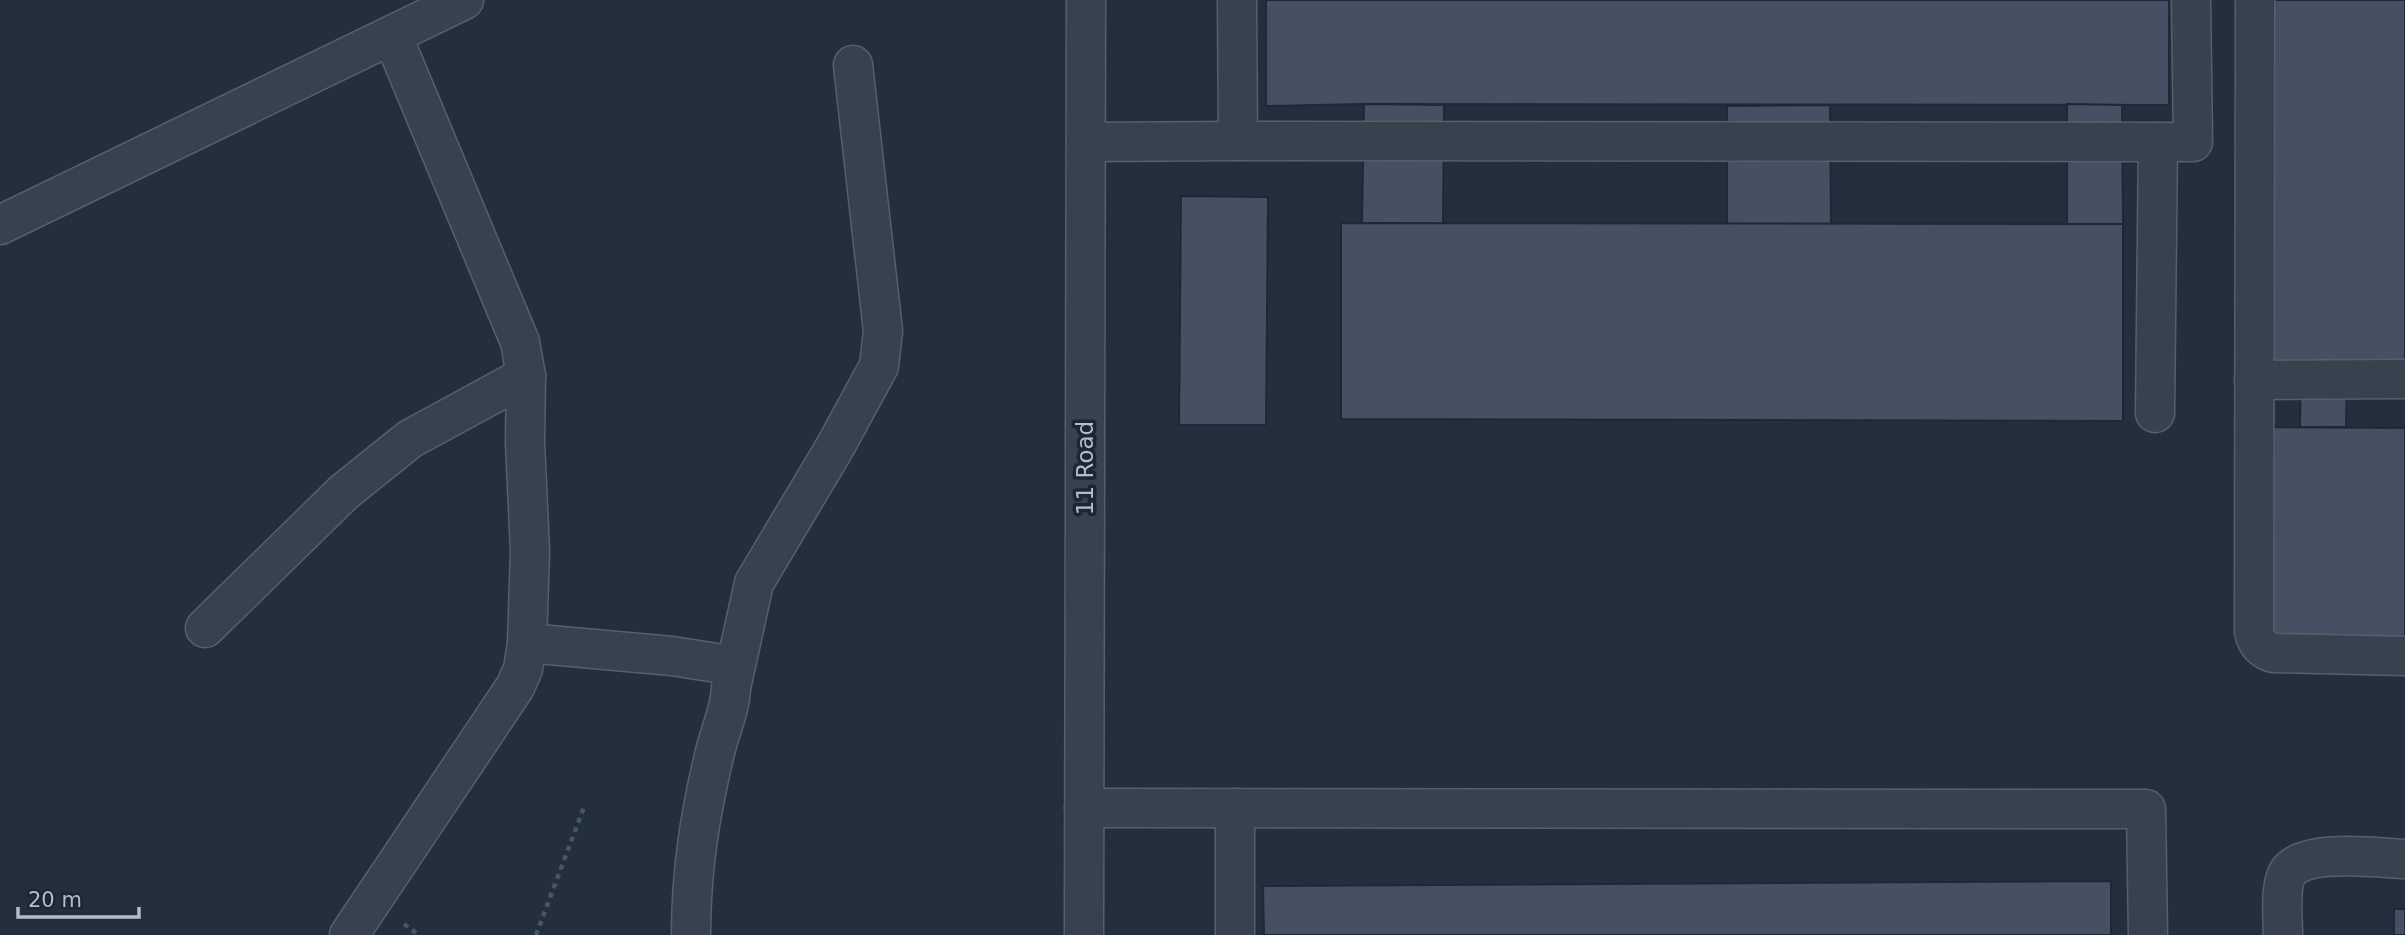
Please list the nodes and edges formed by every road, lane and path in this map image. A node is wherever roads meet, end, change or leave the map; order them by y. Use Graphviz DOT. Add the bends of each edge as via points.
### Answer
graph roads {
  1 [pos="464,0"];
  2 [pos="1086,0"];
  3 [pos="1237,0"];
  4 [pos="2190,0"];
  5 [pos="2255,0"];
  6 [pos="392,35"];
  7 [pos="853,65"];
  8 [pos="1238,141"];
  9 [pos="1086,142"];
  10 [pos="2158,142"];
  11 [pos="0,225"];
  12 [pos="526,376"];
  13 [pos="2405,379"];
  14 [pos="2254,380"];
  15 [pos="2155,413"];
  16 [pos="205,628"];
  17 [pos="527,643"];
  18 [pos="2405,656"];
  19 [pos="732,682"];
  20 [pos="584,807"];
  21 [pos="1084,808"];
  22 [pos="1235,808"];
  23 [pos="2405,859"];
  24 [pos="404,924"];
  25 [pos="349,935"];
  26 [pos="419,935"];
  27 [pos="536,935"];
  28 [pos="691,935"];
  29 [pos="1084,935"];
  30 [pos="1235,935"];
  31 [pos="2148,935"];
  32 [pos="2283,935"];
  1 -- 6 [label="street"];
  2 -- 9 [label="street, 11 Road"];
  3 -- 8 [label="street"];
  4 -- 10 [label="street" via="2193,142"];
  5 -- 14 [label="street"];
  6 -- 11 [label="street"];
  6 -- 12 [label="street" via="520,342"];
  7 -- 19 [label="street" via="883,331 879,366 754,583"];
  8 -- 9 [label="street"];
  8 -- 10 [label="street"];
  9 -- 21 [label="street, 11 Road"];
  10 -- 15 [label="street"];
  12 -- 16 [label="street" via="400,447 344,492"];
  12 -- 17 [label="street"];
  13 -- 14 [label="street"];
  14 -- 18 [label="street" via="2256,641 2263,649 2287,655"];
  17 -- 19 [label="street" via="723,664"];
  17 -- 25 [label="street" via="515,687"];
  19 -- 28 [label="street" via="696,844"];
  20 -- 27 [label="path"];
  21 -- 22 [label="street"];
  21 -- 29 [label="street, 11 Road"];
  22 -- 30 [label="street"];
  22 -- 31 [label="street" via="2146,809"];
  23 -- 32 [label="street" via="2318,858 2301,863 2288,872"];
  24 -- 26 [label="path"];
}
